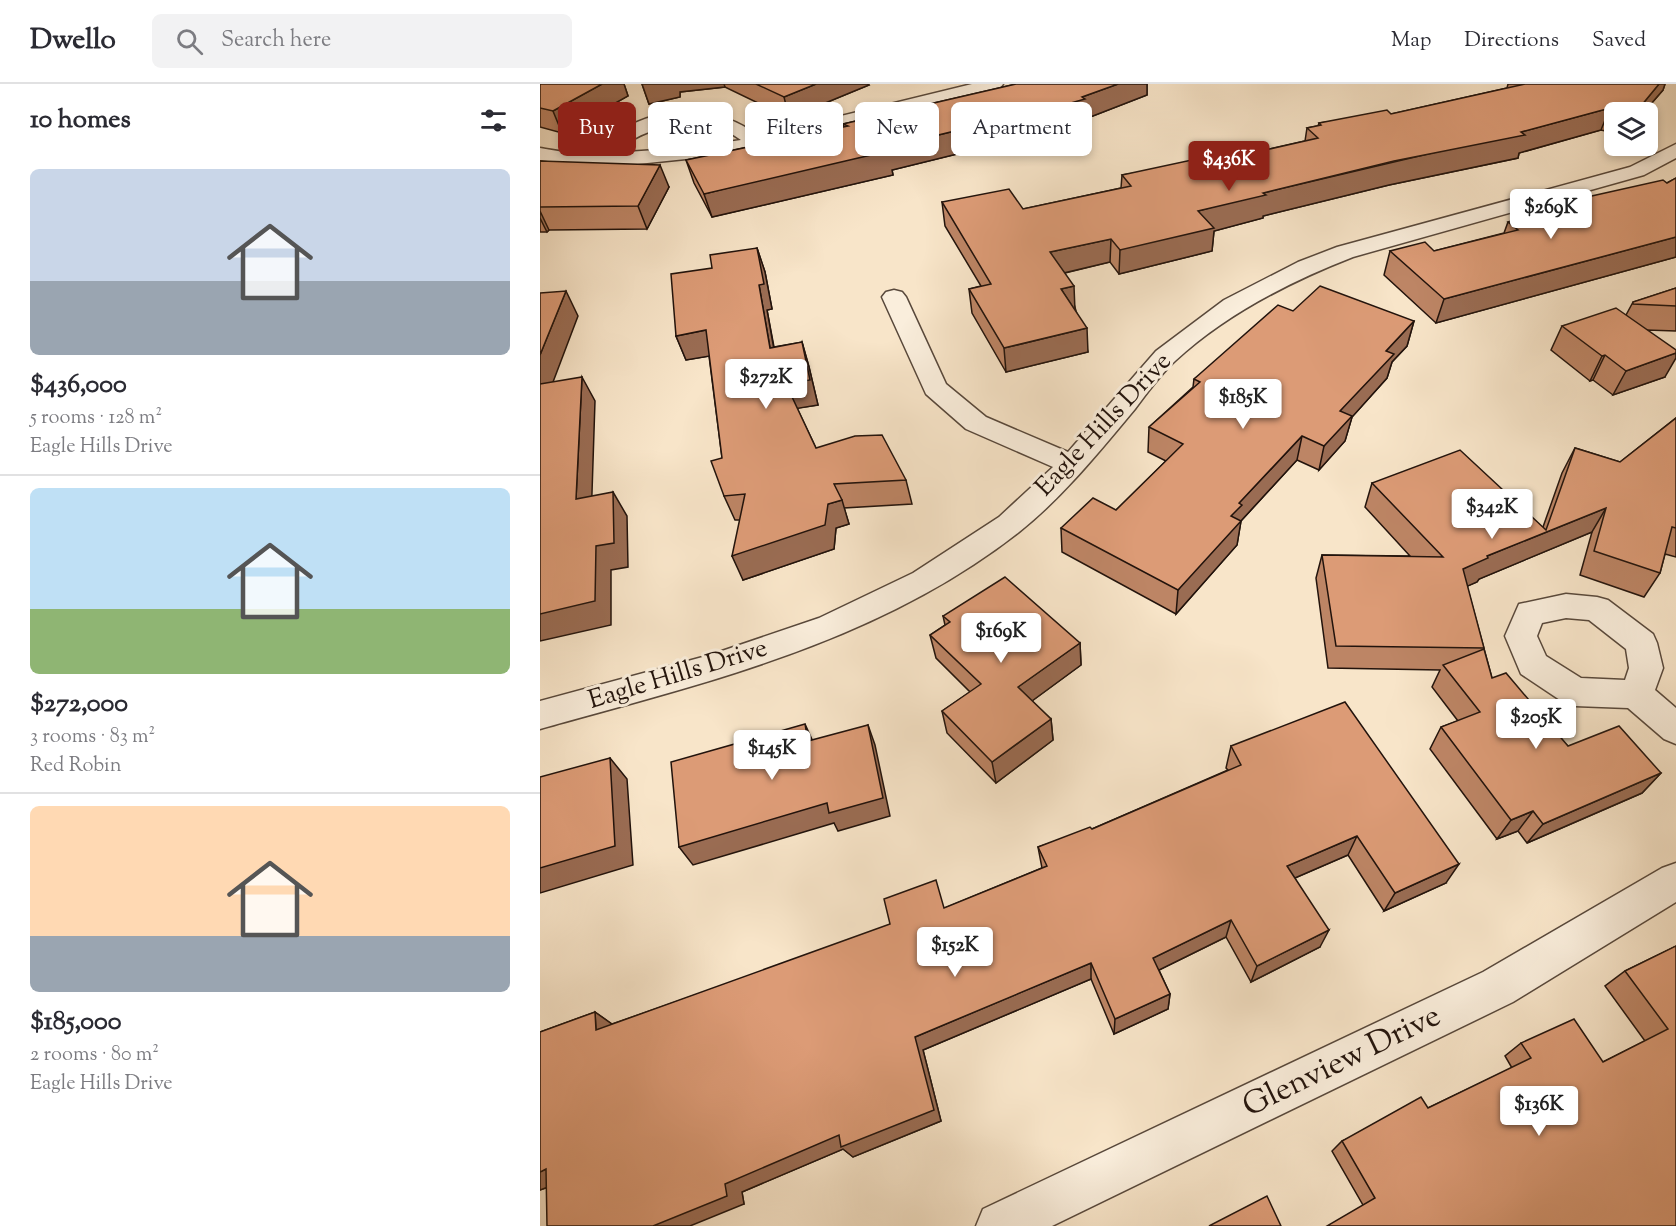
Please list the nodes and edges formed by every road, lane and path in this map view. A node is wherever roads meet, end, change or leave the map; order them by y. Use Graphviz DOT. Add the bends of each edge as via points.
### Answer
graph roads {
  1 [pos="994,84"];
  2 [pos="843,121"];
  3 [pos="745,133"];
  4 [pos="745,144"];
  5 [pos="1676,150"];
  6 [pos="540,154"];
  7 [pos="592,158"];
  8 [pos="894,297"];
  9 [pos="1073,465"];
  10 [pos="1636,694"];
  11 [pos="540,715"];
  12 [pos="1676,729"];
  13 [pos="1676,881"];
  14 [pos="1000,1226"];
  1 -- 2 [label="street"];
  3 -- 7 [label="street" via="725,121 692,116 669,119 638,127"];
  4 -- 7 [label="street" via="685,154"];
  5 -- 9 [label="street, Eagle Hills Drive" via="1637,171 1345,252 1232,305 1165,356"];
  6 -- 7 [label="street"];
  8 -- 9 [label="street" via="935,388 976,423"];
  9 -- 11 [label="street, Eagle Hills Drive" via="1009,524 962,556 924,581 830,627 711,668"];
  10 -- 12 [label="street"];
  13 -- 14 [label="street, Glenview Drive" via="1498,987"];
}
